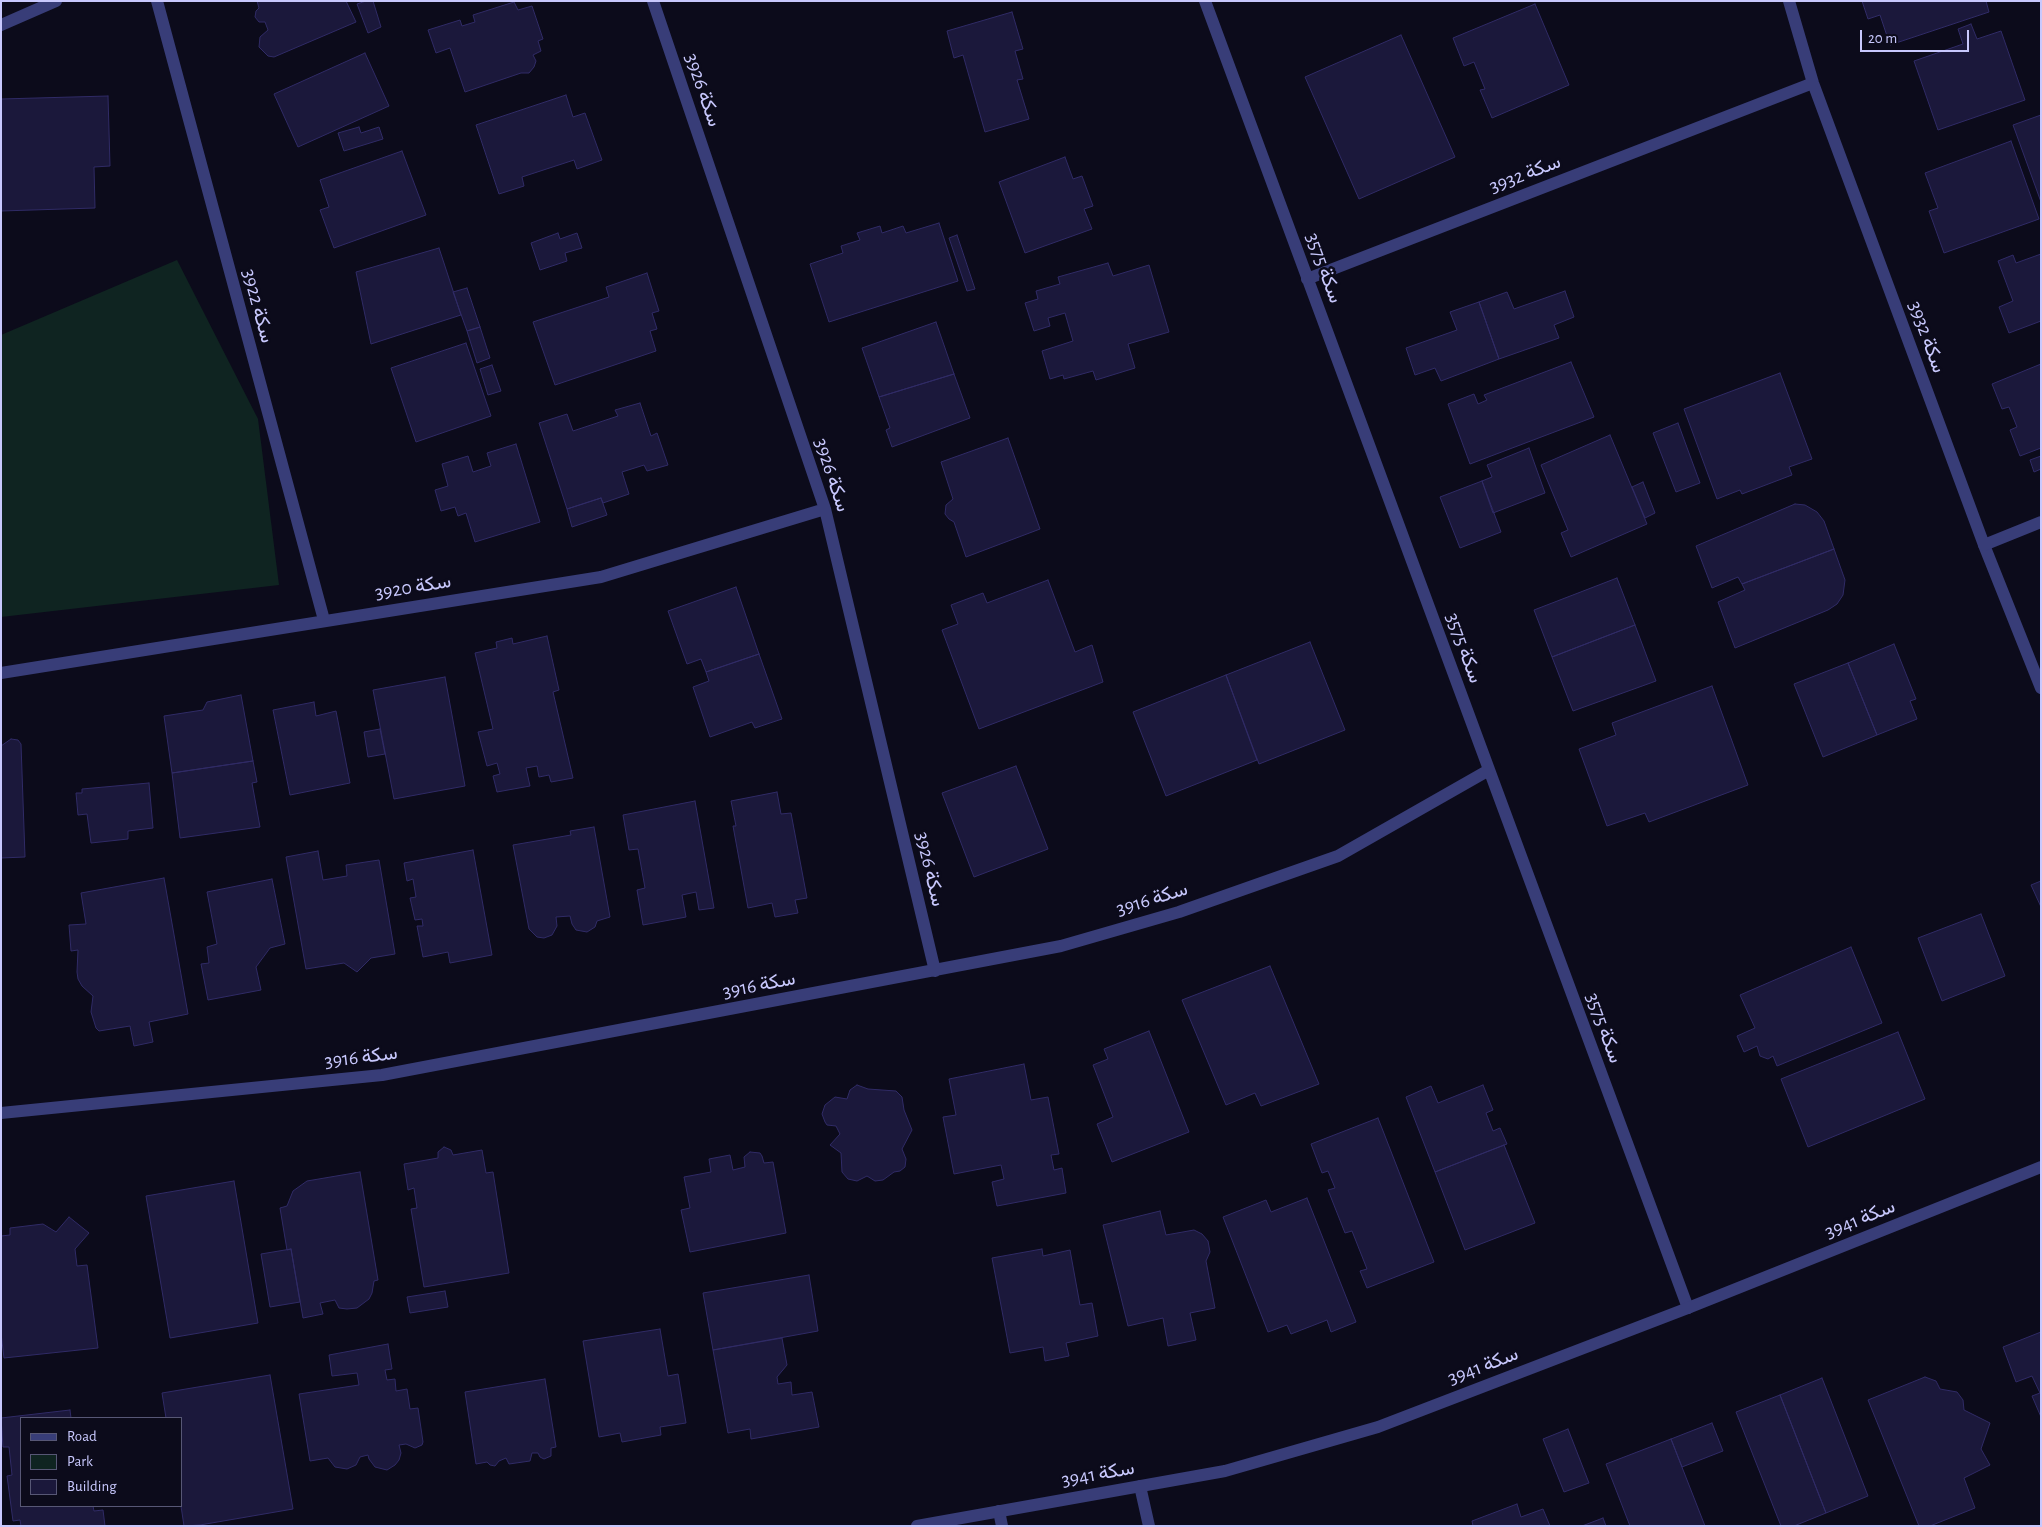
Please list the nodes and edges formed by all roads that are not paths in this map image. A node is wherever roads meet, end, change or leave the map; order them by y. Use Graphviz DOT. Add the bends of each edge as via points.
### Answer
graph roads {
  1 [pos="56,1"];
  2 [pos="157,1"];
  3 [pos="653,1"];
  4 [pos="1205,1"];
  5 [pos="1789,1"];
  6 [pos="1,25"];
  7 [pos="1813,83"];
  8 [pos="1307,278"];
  9 [pos="825,508"];
  10 [pos="2041,522"];
  11 [pos="1984,545"];
  12 [pos="324,620"];
  13 [pos="1,673"];
  14 [pos="2041,688"];
  15 [pos="1489,770"];
  16 [pos="935,971"];
  17 [pos="1,1113"];
  18 [pos="2041,1167"];
  19 [pos="1688,1308"];
  20 [pos="1140,1486"];
  21 [pos="999,1511"];
  22 [pos="917,1526"];
  23 [pos="1002,1526"];
  24 [pos="1149,1526"];
  1 -- 6 [label="street"];
  2 -- 12 [label="street, سكة 3922"];
  3 -- 9 [label="street, سكة 3926"];
  4 -- 8 [label="street, سكة 3575"];
  5 -- 7 [label="street, سكة 3932"];
  7 -- 8 [label="street, سكة 3932"];
  7 -- 11 [label="street, سكة 3932"];
  8 -- 15 [label="street, سكة 3575"];
  9 -- 12 [label="street, سكة 3920" via="601,577"];
  9 -- 16 [label="street, سكة 3926"];
  10 -- 11 [label="street"];
  11 -- 14 [label="street, سكة 3932"];
  12 -- 13 [label="street, سكة 3920"];
  15 -- 16 [label="street, سكة 3916" via="1338,856 1170,915 1061,946"];
  15 -- 19 [label="street, سكة 3575"];
  16 -- 17 [label="street, سكة 3916" via="382,1075"];
  18 -- 19 [label="street, سكة 3941"];
  19 -- 20 [label="street, سكة 3941" via="1378,1427 1225,1471"];
  20 -- 21 [label="street, سكة 3941"];
  20 -- 24 [label="street"];
  21 -- 22 [label="street, سكة 3941"];
  21 -- 23 [label="street"];
}
